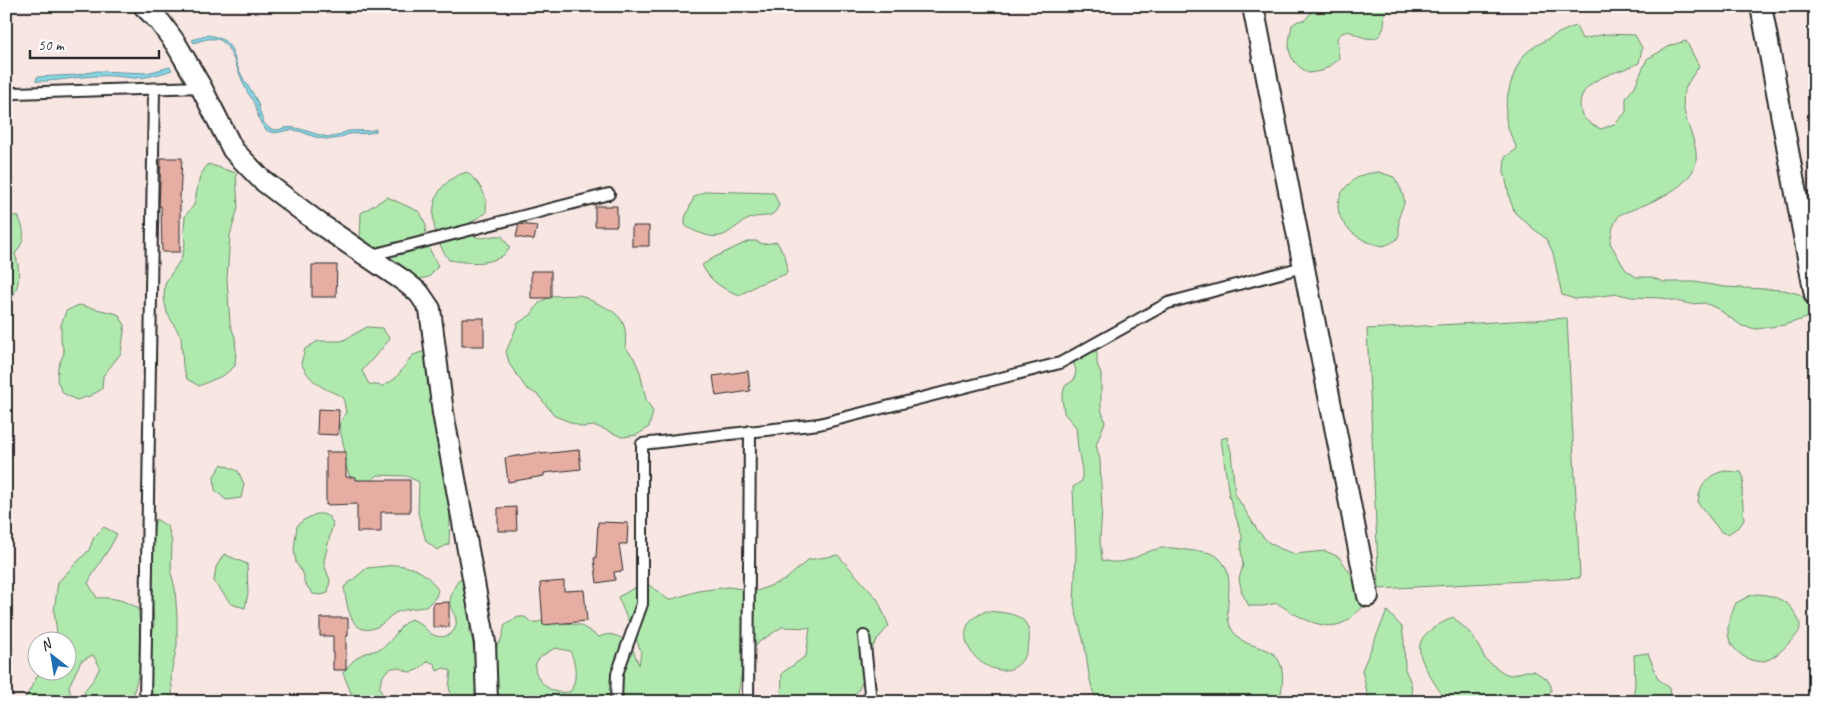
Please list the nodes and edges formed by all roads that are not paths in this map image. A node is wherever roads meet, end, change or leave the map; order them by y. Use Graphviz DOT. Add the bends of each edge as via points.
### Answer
graph roads {
  1 [pos="144,6"];
  2 [pos="1253,6"];
  3 [pos="1761,6"];
  4 [pos="201,87"];
  5 [pos="154,89"];
  6 [pos="6,96"];
  7 [pos="609,194"];
  8 [pos="367,256"];
  9 [pos="1303,268"];
  10 [pos="1815,295"];
  11 [pos="750,431"];
  12 [pos="1368,596"];
  13 [pos="864,636"];
  14 [pos="145,702"];
  15 [pos="488,702"];
  16 [pos="616,702"];
  17 [pos="748,702"];
  18 [pos="871,702"];
  1 -- 4 [label="street" via="176,44"];
  2 -- 9 [label="street"];
  3 -- 10 [label="street"];
  4 -- 5 [label="lane"];
  4 -- 8 [label="street" via="232,150 256,174"];
  5 -- 6 [label="lane" via="15,93"];
  5 -- 14 [label="lane"];
  7 -- 8 [label="lane"];
  8 -- 15 [label="street" via="419,293 430,309 443,413 485,643"];
  9 -- 11 [label="lane" via="1168,303 1060,363 819,424"];
  9 -- 12 [label="street"];
  11 -- 16 [label="lane" via="642,444 642,604 617,674"];
  11 -- 17 [label="lane"];
  13 -- 18 [label="lane"];
}
